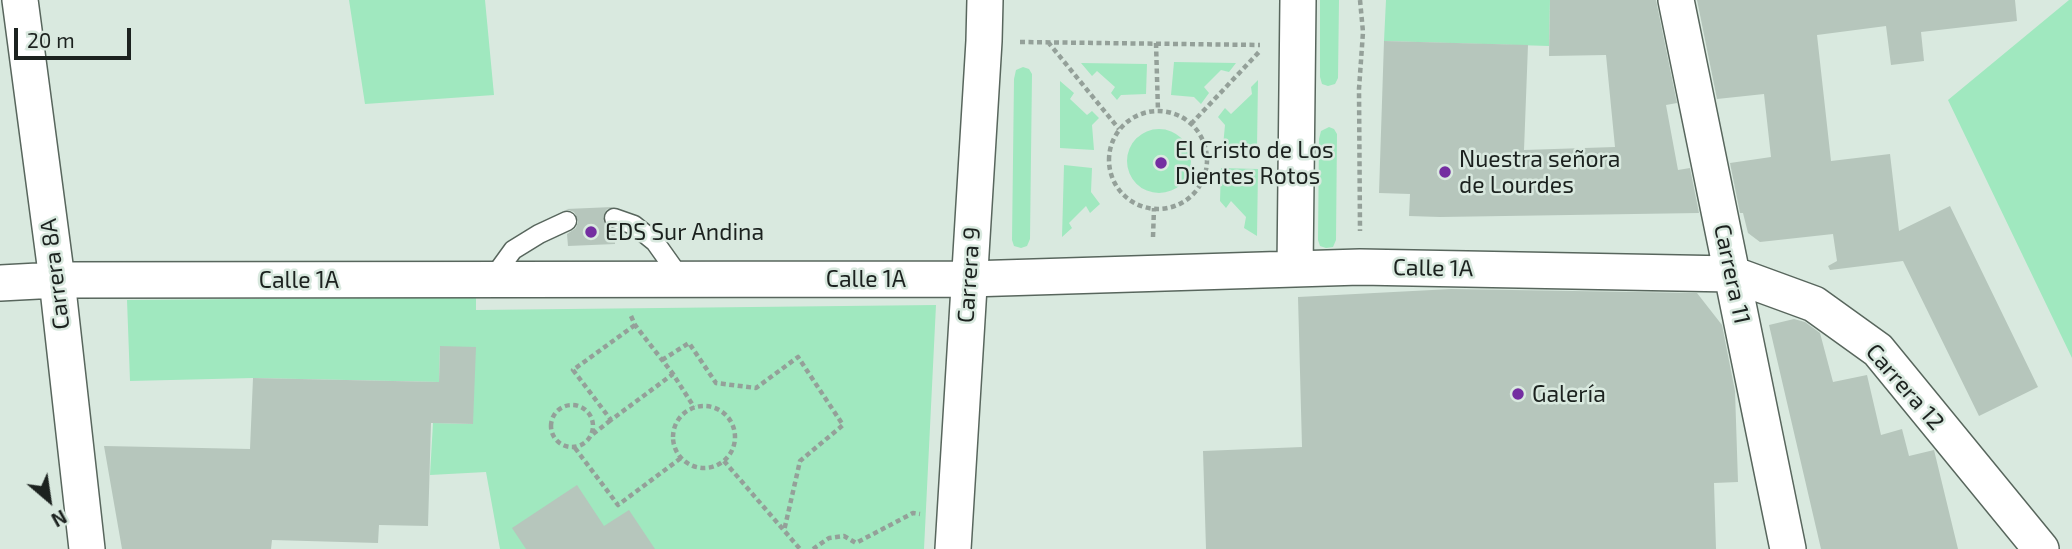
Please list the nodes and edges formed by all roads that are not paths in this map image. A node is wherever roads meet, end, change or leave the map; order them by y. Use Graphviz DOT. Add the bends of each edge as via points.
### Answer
graph roads {
  1 [pos="20,0"];
  2 [pos="985,0"];
  3 [pos="1298,0"];
  4 [pos="1676,0"];
  5 [pos="614,218"];
  6 [pos="567,221"];
  7 [pos="1295,270"];
  8 [pos="1732,274"];
  9 [pos="492,279"];
  10 [pos="682,279"];
  11 [pos="969,279"];
  12 [pos="57,280"];
  13 [pos="0,283"];
  14 [pos="954,533"];
  15 [pos="87,549"];
  16 [pos="1788,549"];
  17 [pos="2041,549"];
  1 -- 12 [label="street, Carrera 8A"];
  2 -- 11 [label="street, Carrera 9"];
  3 -- 7 [label="street"];
  4 -- 8 [label="street, Carrera 11"];
  5 -- 10 [label="lane" via="634,225 655,242"];
  6 -- 9 [label="lane" via="513,250"];
  7 -- 8 [label="street, Calle 1A" via="1360,267"];
  7 -- 11 [label="street, Calle 1A"];
  8 -- 16 [label="street, Carrera 11"];
  8 -- 17 [label="street, Carrera 12" via="1814,304 1878,350"];
  9 -- 10 [label="street, Calle 1A"];
  9 -- 12 [label="street, Calle 1A"];
  10 -- 11 [label="street, Calle 1A"];
  11 -- 14 [label="street, Carrera 9"];
  12 -- 13 [label="street, Calle 1A"];
  12 -- 15 [label="street, Carrera 8A"];
}
